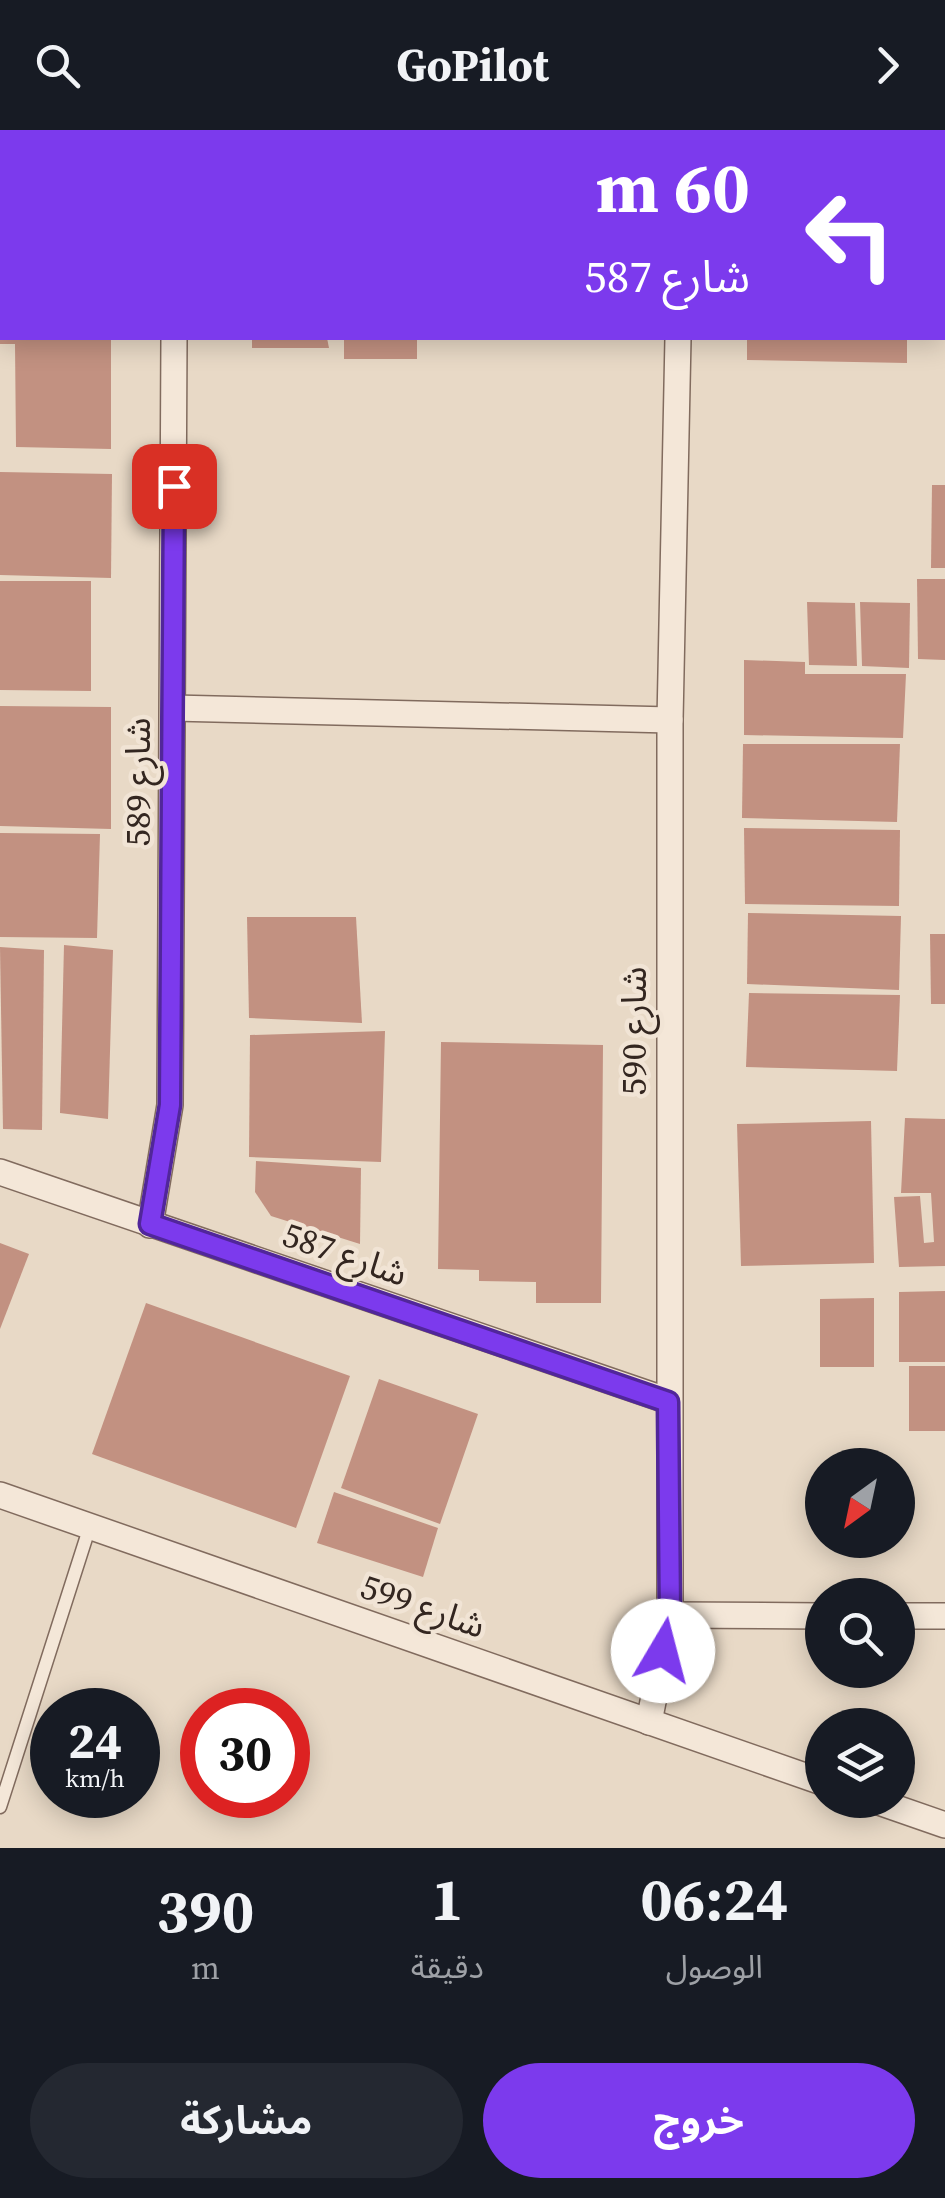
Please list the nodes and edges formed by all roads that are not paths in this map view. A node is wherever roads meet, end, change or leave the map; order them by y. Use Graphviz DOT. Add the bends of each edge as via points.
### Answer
graph roads {
  1 [pos="174,340"];
  2 [pos="678,340"];
  3 [pos="173,708"];
  4 [pos="670,720"];
  5 [pos="0,1172"];
  6 [pos="150,1224"];
  7 [pos="668,1402"];
  8 [pos="0,1495"];
  9 [pos="90,1526"];
  10 [pos="670,1615"];
  11 [pos="805,1616"];
  12 [pos="915,1616"];
  13 [pos="945,1616"];
  14 [pos="648,1722"];
  15 [pos="805,1776"];
  16 [pos="0,1808"];
  17 [pos="915,1815"];
  18 [pos="945,1825"];
  1 -- 3 [label="street, شارع 589"];
  2 -- 4 [label="street, شارع 590"];
  3 -- 4 [label="street"];
  3 -- 6 [label="street, شارع 589" via="170,1105"];
  4 -- 7 [label="street, شارع 590"];
  5 -- 6 [label="street, شارع 587"];
  6 -- 7 [label="street, شارع 587"];
  7 -- 10 [label="street, شارع 590"];
  8 -- 9 [label="street, شارع 599"];
  9 -- 14 [label="street, شارع 599"];
  9 -- 16 [label="lane"];
  10 -- 11 [label="street"];
  10 -- 14 [label="street, شارع 590"];
  12 -- 13 [label="street"];
  14 -- 15 [label="street, شارع 599"];
  17 -- 18 [label="street"];
}
